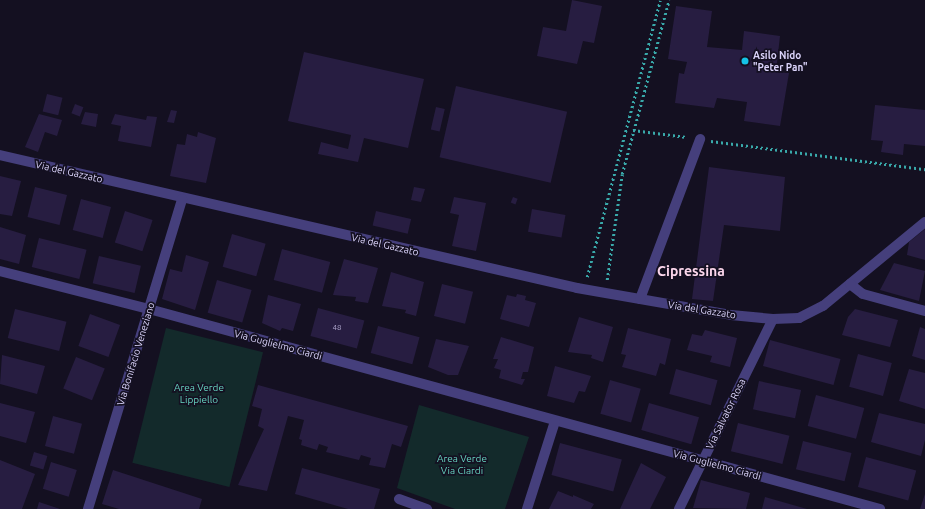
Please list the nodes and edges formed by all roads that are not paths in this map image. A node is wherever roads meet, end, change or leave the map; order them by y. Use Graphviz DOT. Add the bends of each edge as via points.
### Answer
graph roads {
  1 [pos="700,139"];
  2 [pos="0,156"];
  3 [pos="182,199"];
  4 [pos="925,222"];
  5 [pos="0,271"];
  6 [pos="850,284"];
  7 [pos="640,299"];
  8 [pos="149,309"];
  9 [pos="925,311"];
  10 [pos="772,319"];
  11 [pos="555,421"];
  12 [pos="703,461"];
  13 [pos="399,499"];
  14 [pos="88,509"];
  15 [pos="427,509"];
  16 [pos="527,509"];
  17 [pos="679,509"];
  18 [pos="880,509"];
  1 -- 7 [label="street"];
  2 -- 3 [label="street, Via del Gazzato"];
  3 -- 7 [label="street, Via del Gazzato" via="584,290"];
  3 -- 8 [label="street, Via Bonifacio Veneziano"];
  4 -- 6 [label="street, Via del Gazzato"];
  5 -- 8 [label="street, Via Guglielmo Ciardi"];
  6 -- 9 [label="street" via="863,294"];
  6 -- 10 [label="street, Via del Gazzato" via="823,306 799,318"];
  7 -- 10 [label="street, Via del Gazzato" via="730,315"];
  8 -- 11 [label="street, Via Guglielmo Ciardi"];
  8 -- 14 [label="street, Via Bonifacio Veneziano"];
  10 -- 12 [label="street, Via Salvator Rosa"];
  11 -- 12 [label="street, Via Guglielmo Ciardi"];
  11 -- 16 [label="street"];
  12 -- 17 [label="street, Via Salvator Rosa"];
  12 -- 18 [label="street, Via Guglielmo Ciardi"];
  13 -- 15 [label="street"];
}
